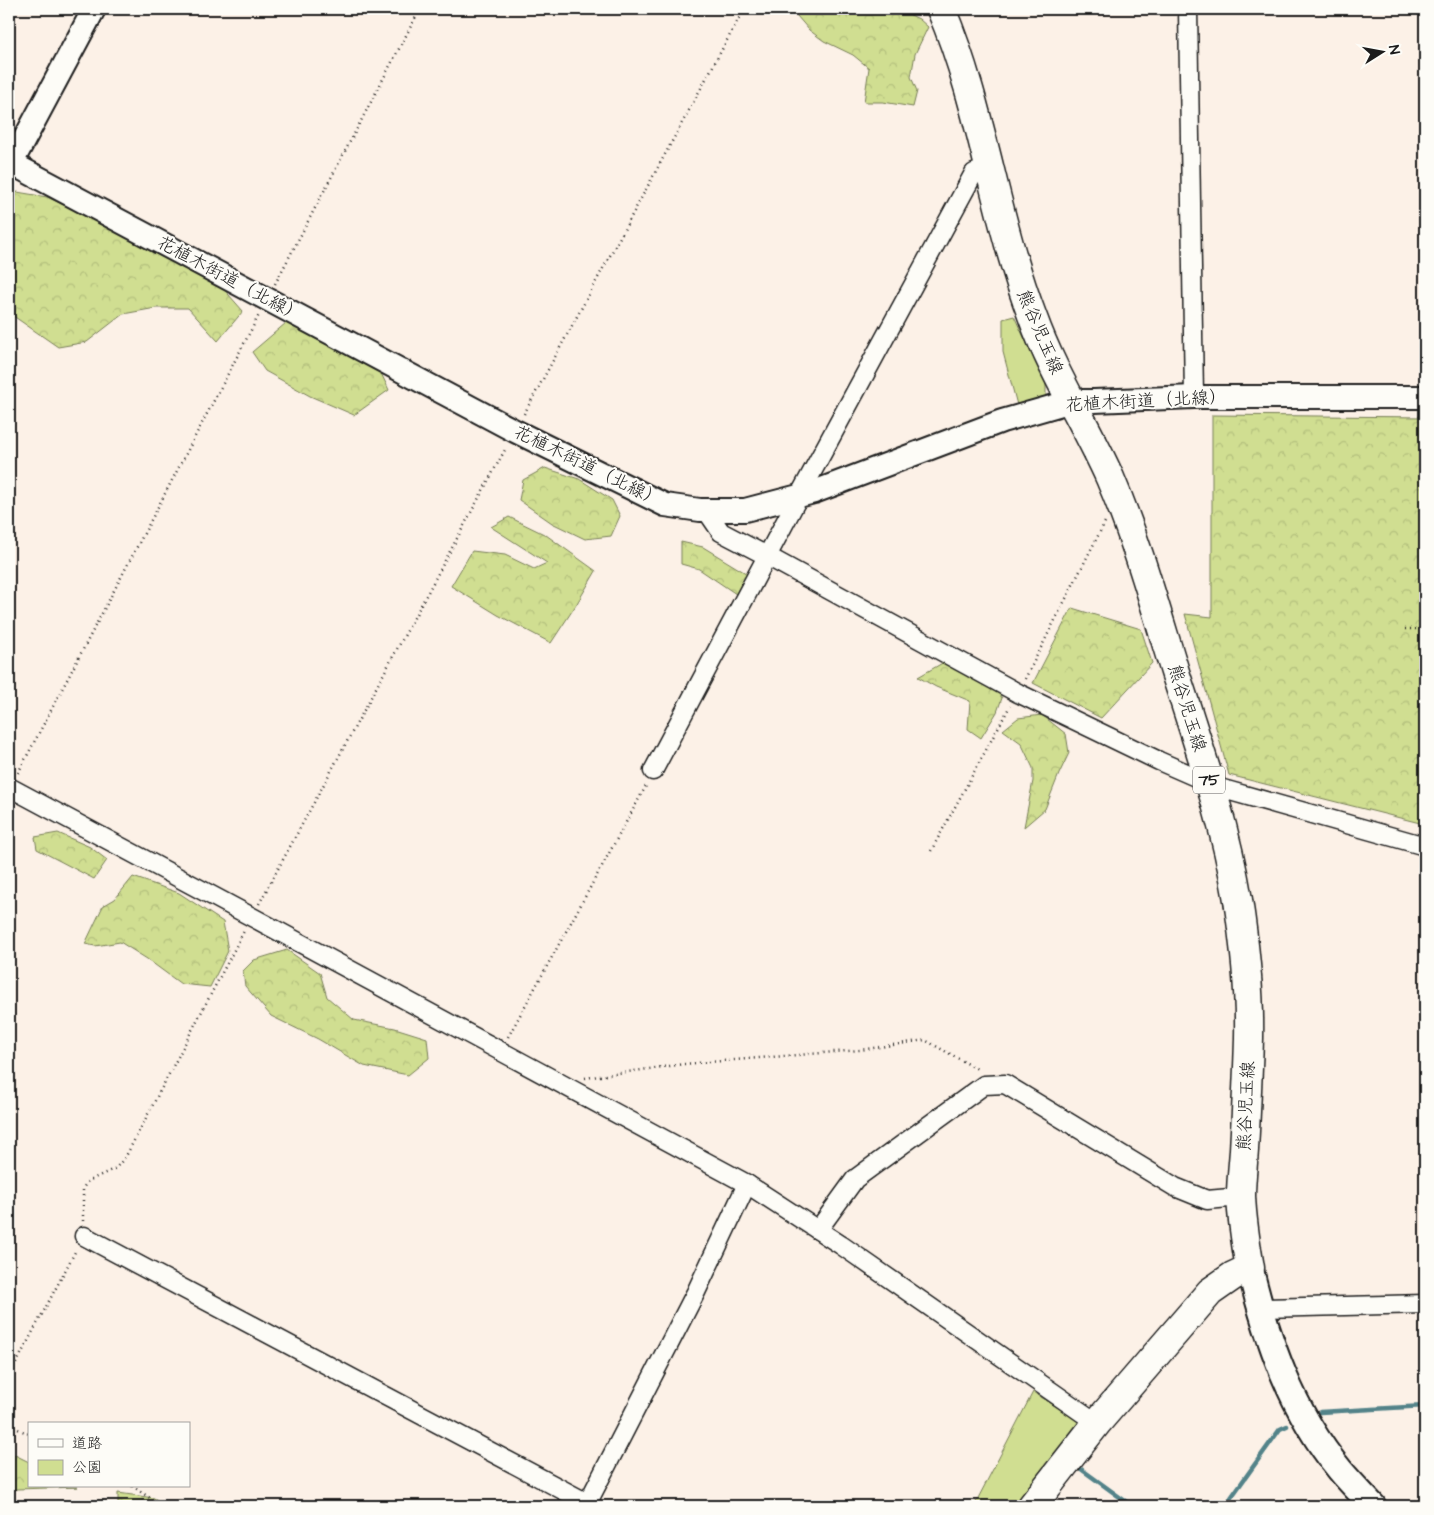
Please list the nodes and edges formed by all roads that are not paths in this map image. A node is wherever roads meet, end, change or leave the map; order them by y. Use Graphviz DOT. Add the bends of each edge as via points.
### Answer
graph roads {
  1 [pos="94,9"];
  2 [pos="941,9"];
  3 [pos="1188,9"];
  4 [pos="9,165"];
  5 [pos="990,167"];
  6 [pos="1194,397"];
  7 [pos="1425,397"];
  8 [pos="1072,401"];
  9 [pos="799,496"];
  10 [pos="706,510"];
  11 [pos="767,556"];
  12 [pos="653,771"];
  13 [pos="1211,784"];
  14 [pos="10,788"];
  15 [pos="1425,846"];
  16 [pos="747,1184"];
  17 [pos="1241,1197"];
  18 [pos="818,1230"];
  19 [pos="84,1236"];
  20 [pos="1250,1268"];
  21 [pos="1425,1304"];
  22 [pos="1259,1308"];
  23 [pos="1096,1422"];
  24 [pos="589,1505"];
  25 [pos="1032,1506"];
  26 [pos="1374,1506"];
  1 -- 4 [label="street"];
  2 -- 5 [label="main road, 熊谷児玉線 / 75" via="960,59"];
  3 -- 6 [label="street"];
  4 -- 10 [label="street, 花植木街道（北線）" via="515,431 664,505"];
  5 -- 8 [label="main road, 熊谷児玉線 / 75" via="1021,287 1045,348"];
  5 -- 9 [label="street" via="974,173"];
  6 -- 7 [label="street, 花植木街道（北線）"];
  6 -- 8 [label="street, 花植木街道（北線）"];
  8 -- 9 [label="street, 花植木街道（北線）" via="1002,421"];
  8 -- 13 [label="main road, 熊谷児玉線 / 75" via="1124,512"];
  9 -- 10 [label="street, 花植木街道（北線）" via="745,510"];
  9 -- 11 [label="street"];
  10 -- 11 [label="street" via="720,532"];
  11 -- 12 [label="street"];
  11 -- 13 [label="street" via="1018,693"];
  13 -- 15 [label="street"];
  13 -- 17 [label="main road, 熊谷児玉線 / 75" via="1232,869 1246,974 1249,1033"];
  14 -- 16 [label="street"];
  16 -- 18 [label="street"];
  16 -- 24 [label="street"];
  17 -- 18 [label="street" via="1207,1200 1175,1187 1005,1084 984,1085 855,1179"];
  17 -- 20 [label="main road, 熊谷児玉線 / 75"];
  18 -- 23 [label="street"];
  19 -- 24 [label="street"];
  20 -- 22 [label="main road"];
  20 -- 23 [label="main road" via="1210,1292"];
  21 -- 22 [label="street"];
  22 -- 26 [label="main road" via="1294,1399 1306,1420 1339,1469"];
  23 -- 25 [label="main road"];
}
